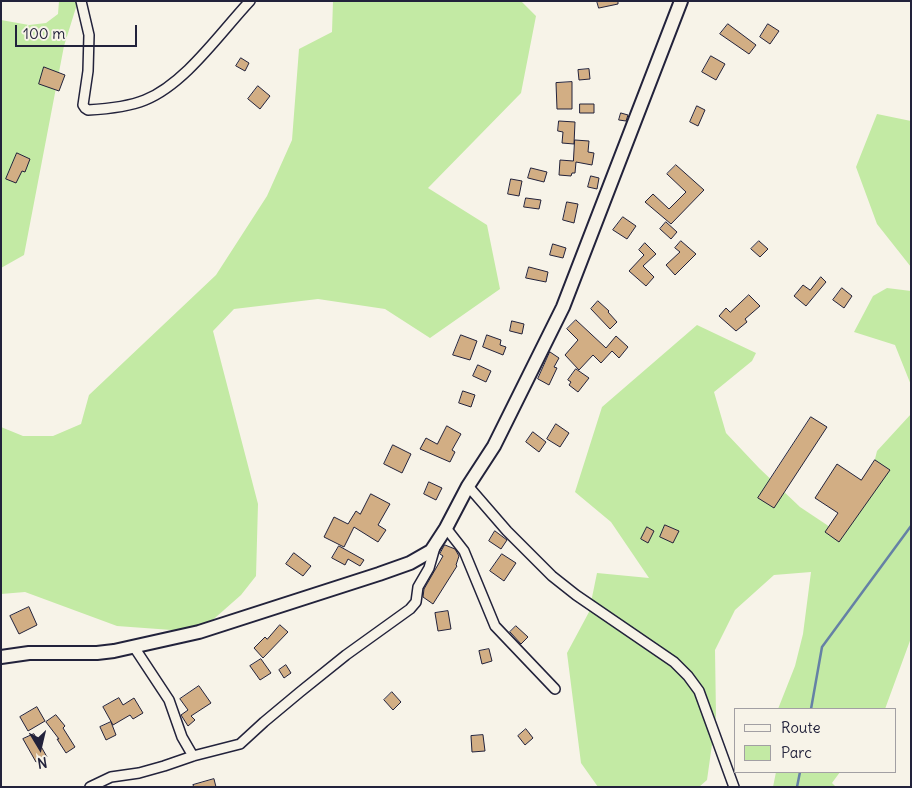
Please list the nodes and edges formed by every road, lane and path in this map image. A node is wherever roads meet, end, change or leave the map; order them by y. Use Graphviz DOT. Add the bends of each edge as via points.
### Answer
graph roads {
  1 [pos="81,1"];
  2 [pos="250,1"];
  3 [pos="681,1"];
  4 [pos="468,486"];
  5 [pos="446,528"];
  6 [pos="436,545"];
  7 [pos="134,646"];
  8 [pos="1,657"];
  9 [pos="555,689"];
  10 [pos="193,756"];
  11 [pos="90,787"];
  12 [pos="734,787"];
  1 -- 2 [label="street" via="90,35 83,105 88,110 133,104 160,92 184,74"];
  3 -- 4 [label="street" via="563,307 494,446"];
  4 -- 5 [label="street"];
  4 -- 12 [label="street" via="507,531 562,584 674,662 688,676 699,690"];
  5 -- 6 [label="street"];
  5 -- 9 [label="street" via="464,551 495,626"];
  6 -- 7 [label="street" via="410,563 367,578 199,632"];
  6 -- 10 [label="street" via="430,568 410,609 300,692 240,744"];
  7 -- 8 [label="street" via="97,653 30,653"];
  7 -- 10 [label="street" via="169,700 182,737"];
  10 -- 11 [label="street" via="111,777"];
}
